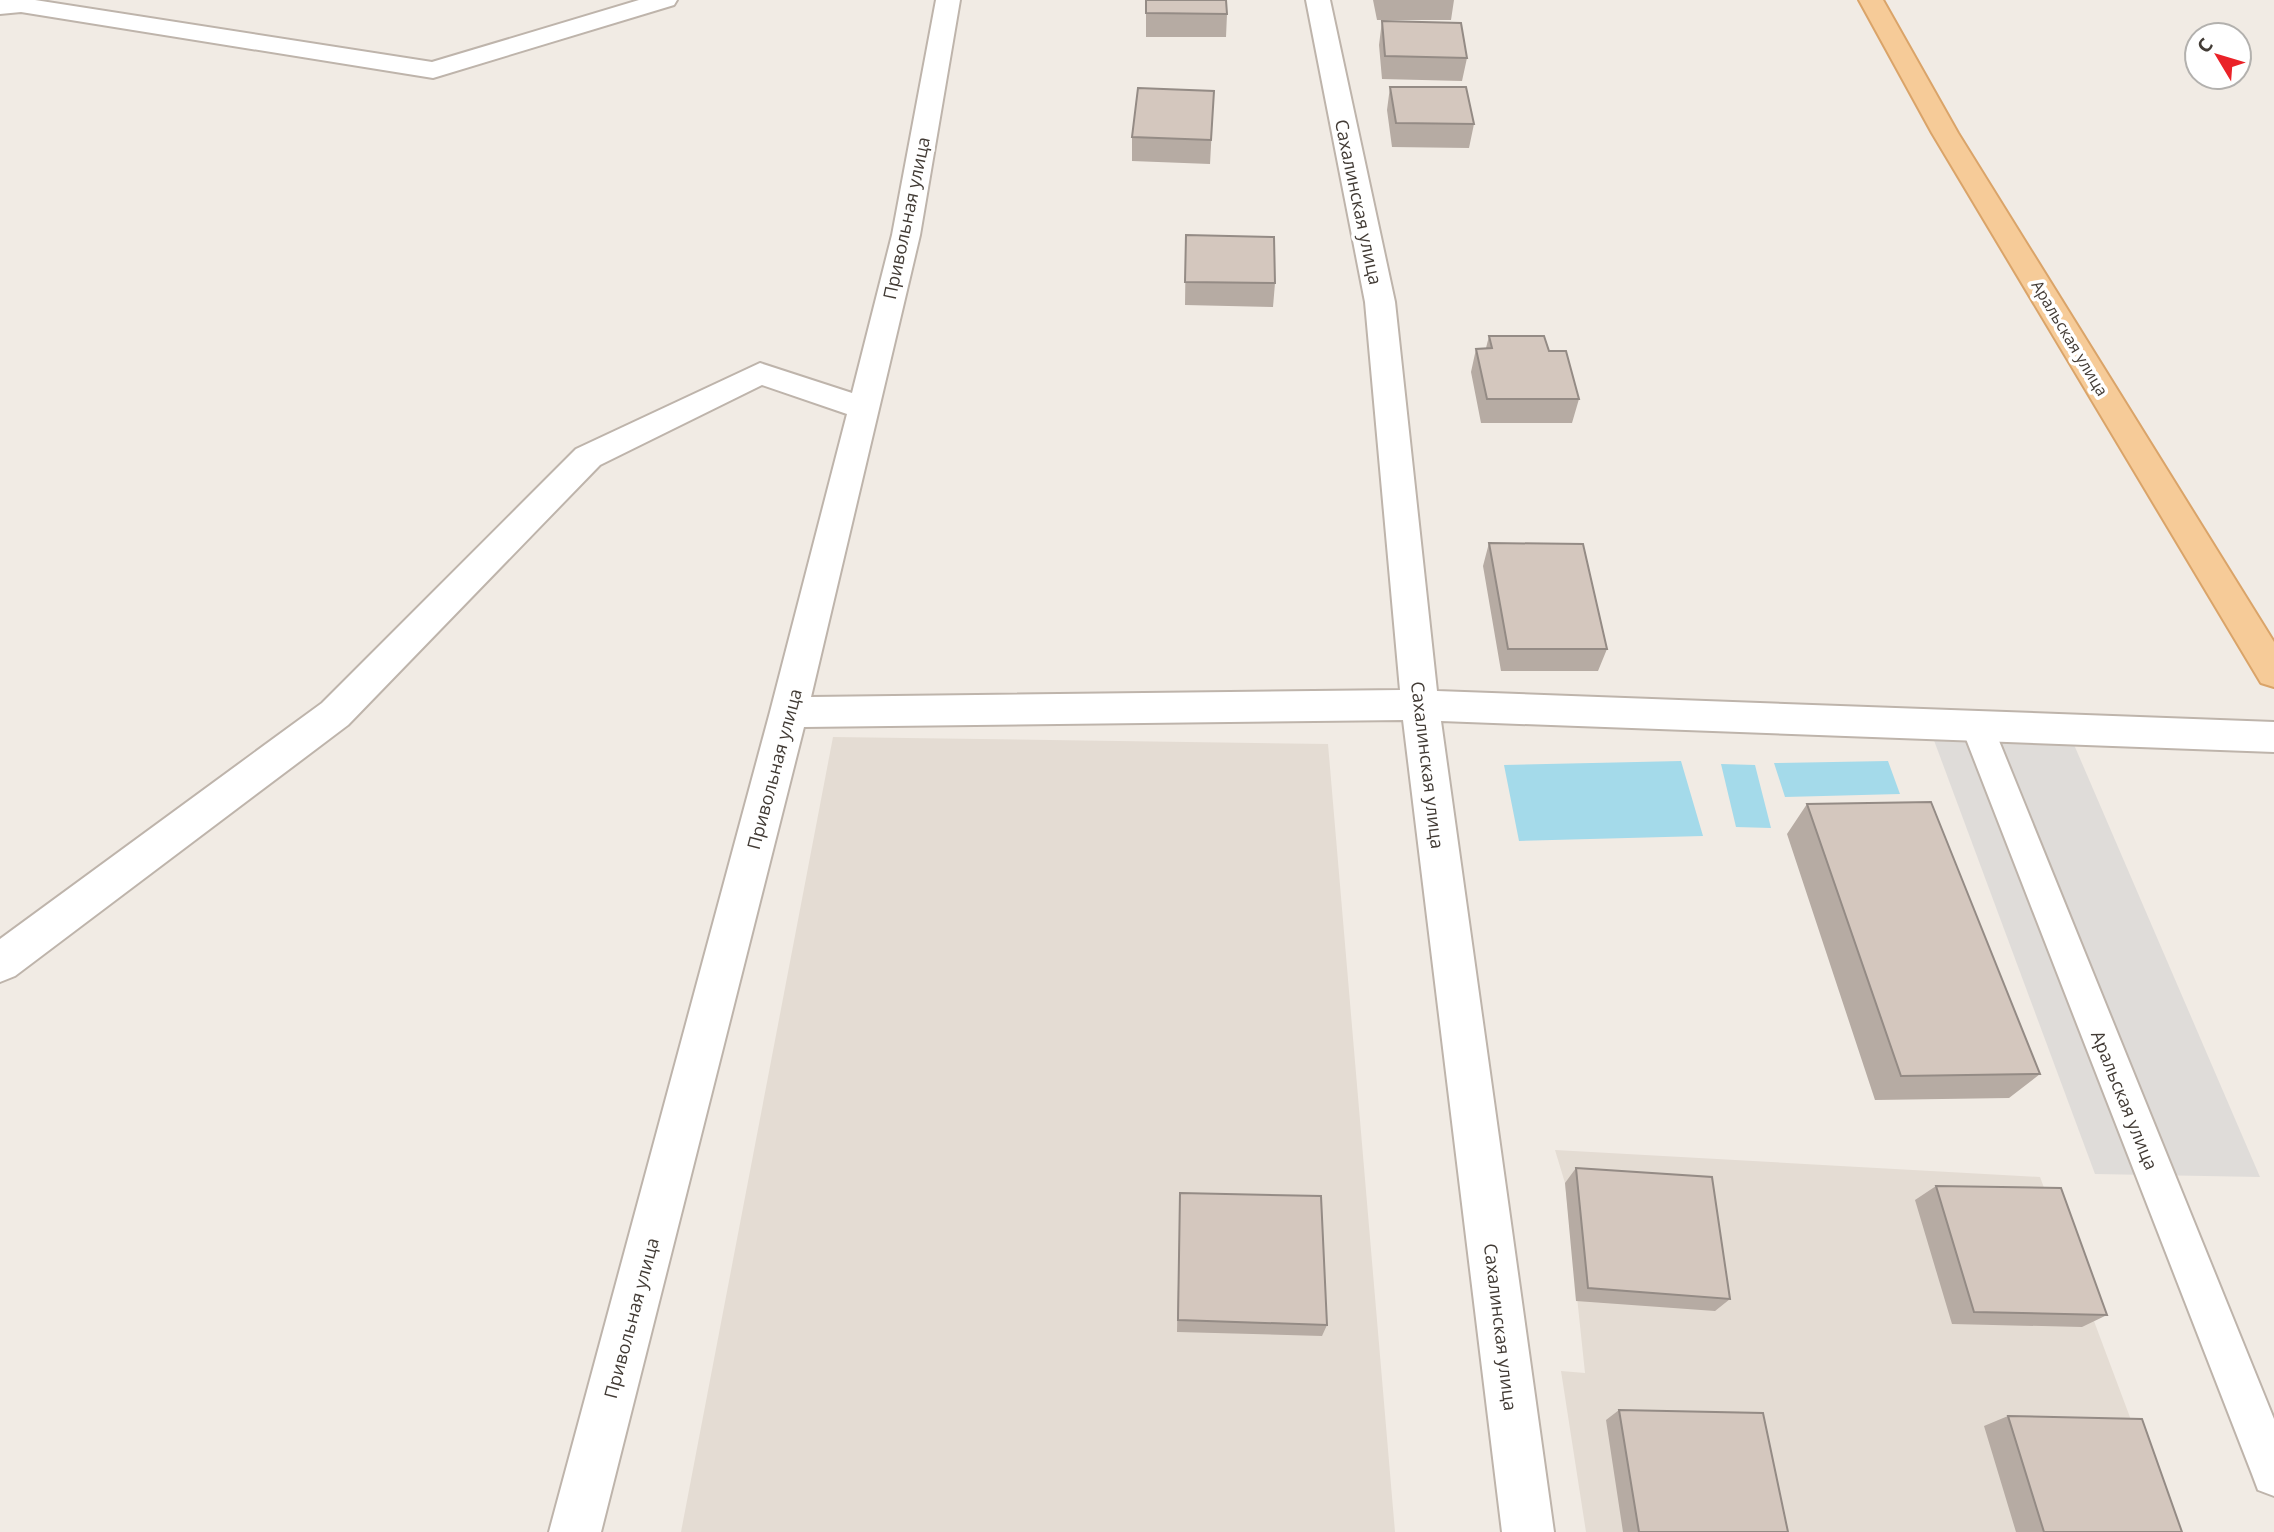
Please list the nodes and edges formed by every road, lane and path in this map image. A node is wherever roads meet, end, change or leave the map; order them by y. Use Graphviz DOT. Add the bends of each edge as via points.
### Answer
graph roads {
  1 [pos="665,0"];
  2 [pos="948,0"];
  3 [pos="1318,0"];
  4 [pos="1871,0"];
  5 [pos="0,7"];
  6 [pos="864,408"];
  7 [pos="2274,673"];
  8 [pos="1420,705"];
  9 [pos="789,712"];
  10 [pos="1977,726"];
  11 [pos="2274,737"];
  12 [pos="0,963"];
  13 [pos="2274,1474"];
  14 [pos="575,1532"];
  15 [pos="1528,1532"];
  1 -- 5 [label="street" via="433,70 21,5"];
  2 -- 6 [label="street, Привольная улица" via="906,235"];
  3 -- 8 [label="street, Сахалинская улица" via="1380,302"];
  4 -- 7 [label="main road, Аральская улица" via="1952,145"];
  6 -- 9 [label="street, Привольная улица"];
  6 -- 12 [label="street" via="760,373 588,457 335,714"];
  8 -- 9 [label="street"];
  8 -- 10 [label="street"];
  8 -- 15 [label="street, Сахалинская улица"];
  9 -- 14 [label="street, Привольная улица"];
  10 -- 11 [label="street"];
  10 -- 13 [label="lane, Аральская улица"];
}
